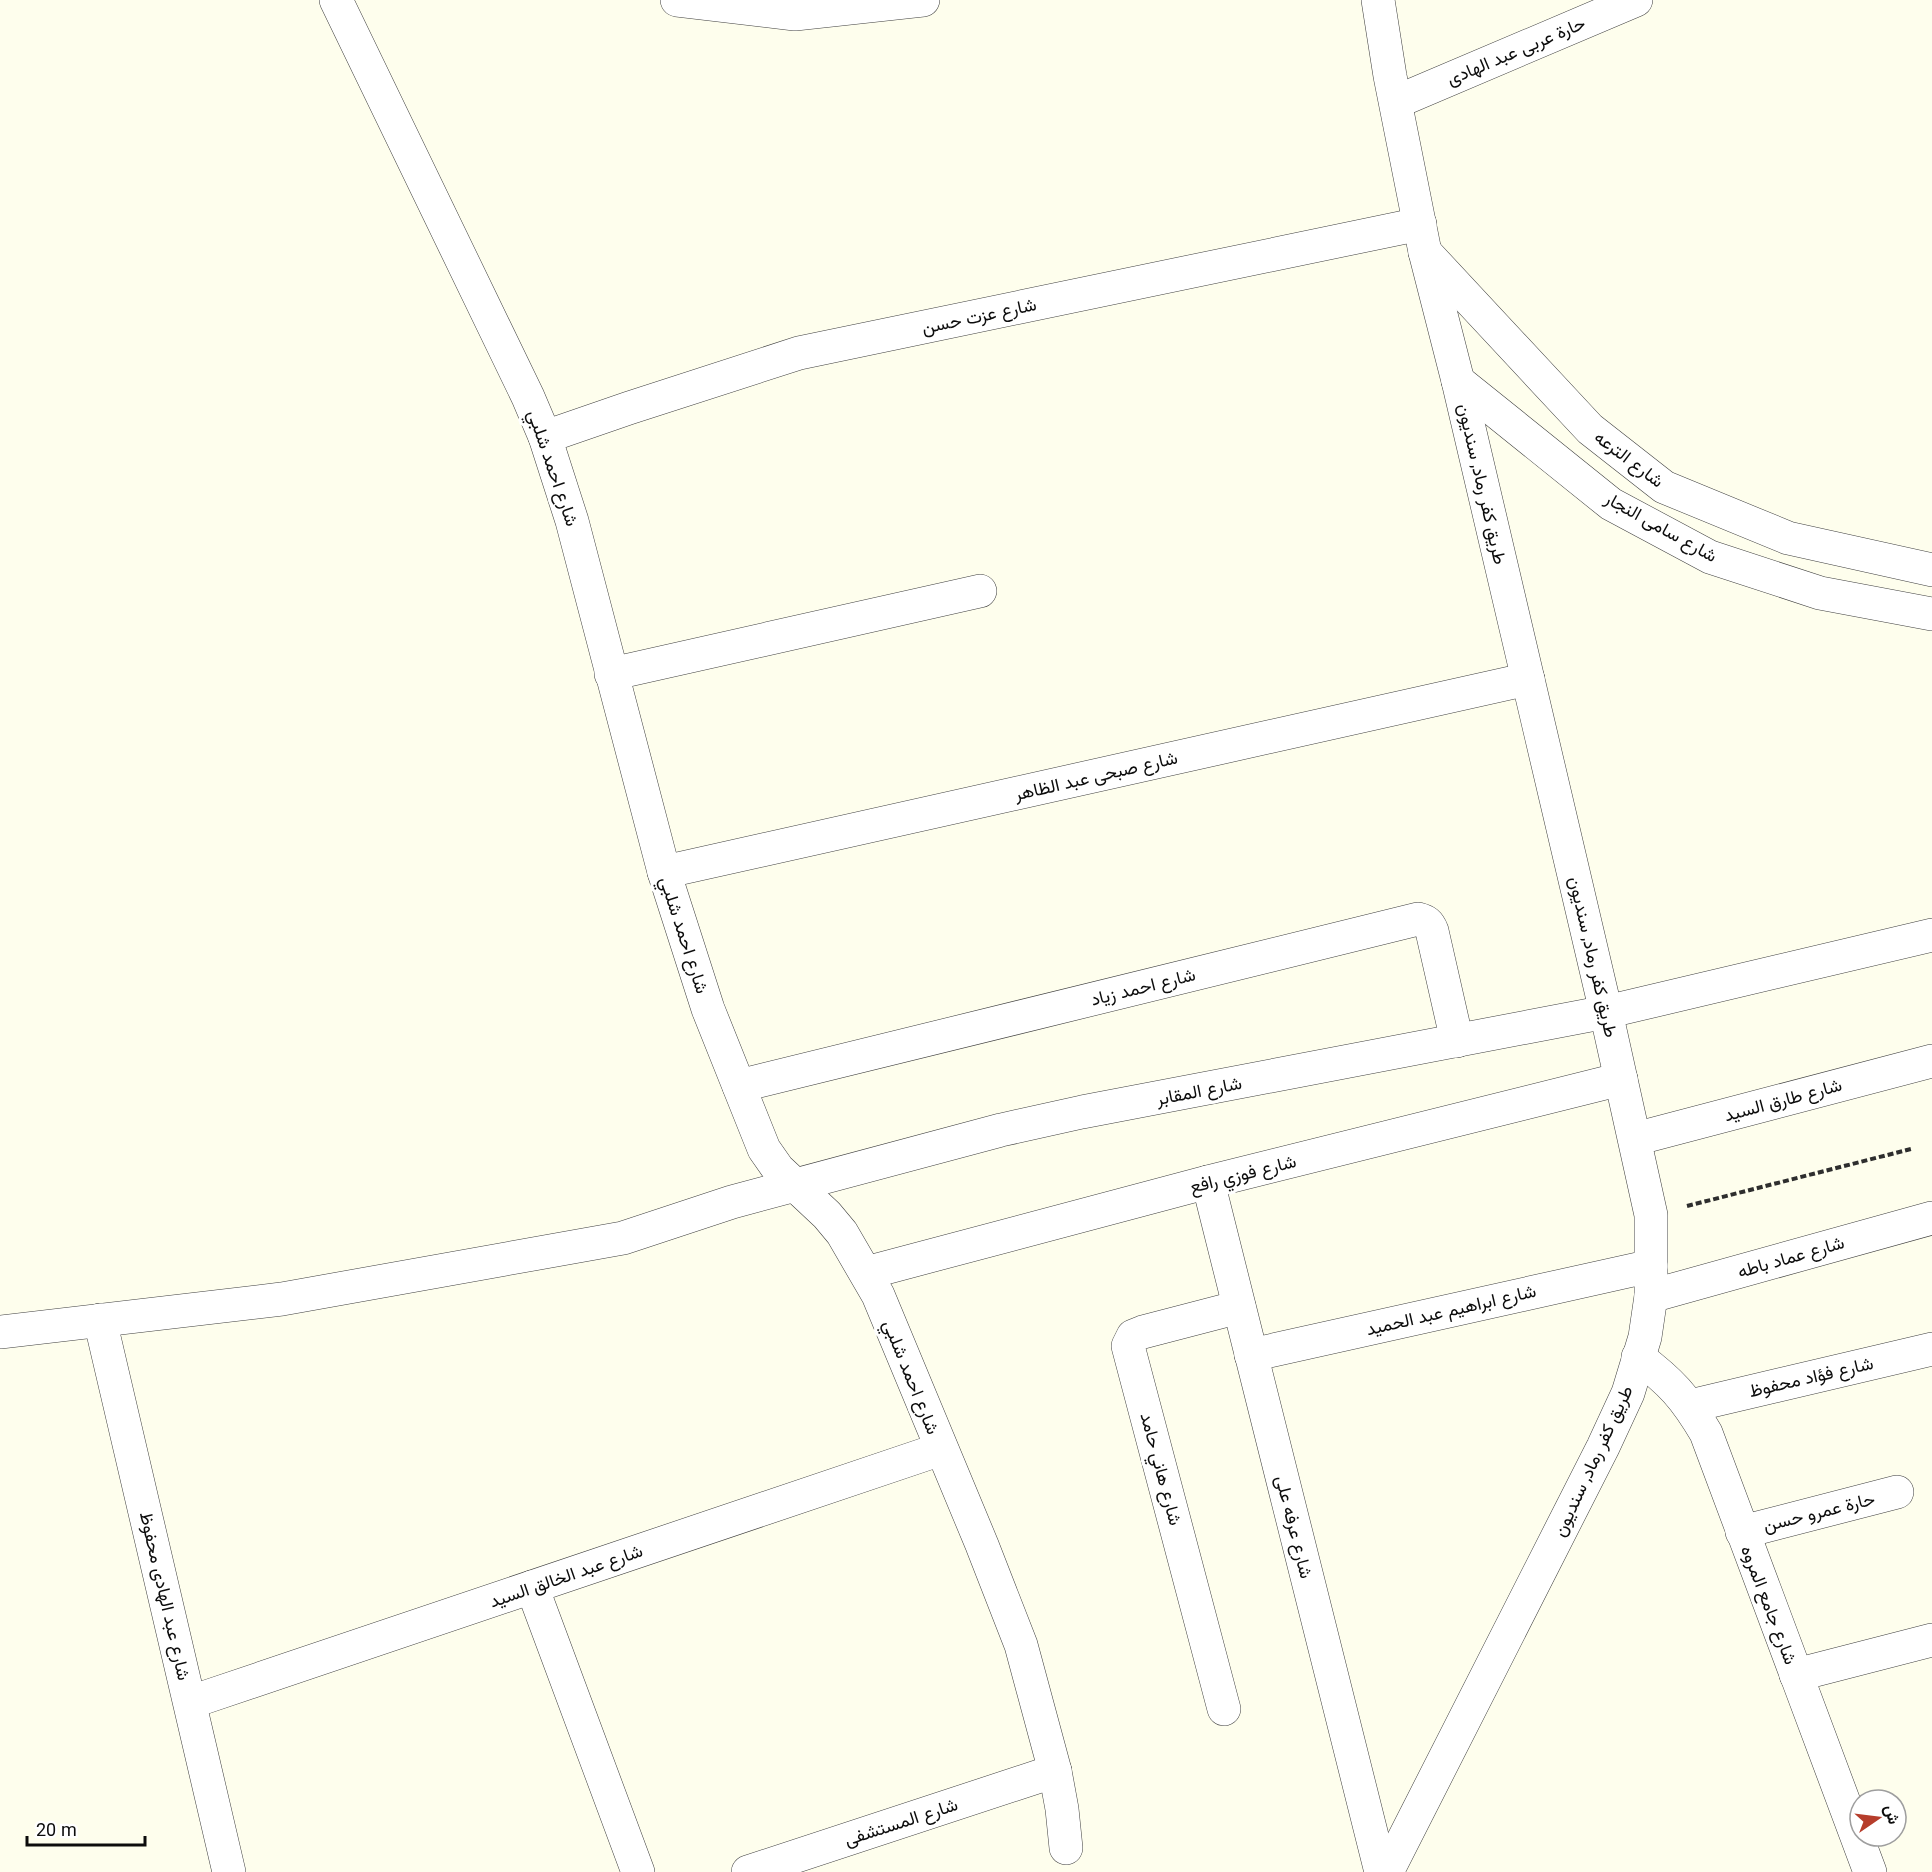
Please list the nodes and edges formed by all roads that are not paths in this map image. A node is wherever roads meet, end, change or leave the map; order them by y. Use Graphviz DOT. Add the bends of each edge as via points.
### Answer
graph roads {
  1 [pos="336,0"];
  2 [pos="677,0"];
  3 [pos="922,0"];
  4 [pos="1378,0"];
  5 [pos="1636,0"];
  6 [pos="1396,102"];
  7 [pos="1423,238"];
  8 [pos="1458,381"];
  9 [pos="545,437"];
  10 [pos="1932,570"];
  11 [pos="980,591"];
  12 [pos="1932,614"];
  13 [pos="611,674"];
  14 [pos="1528,679"];
  15 [pos="664,872"];
  16 [pos="1932,935"];
  17 [pos="1606,1012"];
  18 [pos="1457,1041"];
  19 [pos="1932,1061"];
  20 [pos="1621,1079"];
  21 [pos="739,1086"];
  22 [pos="1635,1139"];
  23 [pos="1208,1182"];
  24 [pos="795,1186"];
  25 [pos="1932,1218"];
  26 [pos="866,1273"];
  27 [pos="1651,1281"];
  28 [pos="1239,1306"];
  29 [pos="100,1320"];
  30 [pos="0,1332"];
  31 [pos="1932,1349"];
  32 [pos="1251,1355"];
  33 [pos="1638,1357"];
  34 [pos="1690,1406"];
  35 [pos="941,1449"];
  36 [pos="1897,1492"];
  37 [pos="1742,1532"];
  38 [pos="532,1587"];
  39 [pos="1932,1640"];
  40 [pos="1796,1675"];
  41 [pos="191,1702"];
  42 [pos="1224,1709"];
  43 [pos="1055,1771"];
  44 [pos="1066,1848"];
  45 [pos="229,1872"];
  46 [pos="638,1872"];
  47 [pos="748,1872"];
  48 [pos="1381,1872"];
  49 [pos="1388,1872"];
  50 [pos="1870,1872"];
  1 -- 9 [label="street, شارع احمد شلبي"];
  2 -- 3 [label="street" via="795,14"];
  4 -- 6 [label="street, طريق كفر رماد, سنديون"];
  5 -- 6 [label="street, حارة عربى عبد الهادى"];
  6 -- 7 [label="street, طريق كفر رماد, سنديون"];
  7 -- 8 [label="street, طريق كفر رماد, سنديون"];
  7 -- 9 [label="street, شارع عزت حسن" via="799,353"];
  7 -- 10 [label="street, شارع الترعه" via="1590,429 1664,487 1788,538"];
  8 -- 12 [label="street, شارع سامى النجار" via="1611,504 1710,557 1820,594"];
  8 -- 14 [label="street, طريق كفر رماد, سنديون"];
  9 -- 13 [label="street, شارع احمد شلبي" via="572,521"];
  11 -- 13 [label="street"];
  13 -- 15 [label="street, شارع احمد شلبي"];
  14 -- 15 [label="street, شارع صبحى عبد الظاهر"];
  14 -- 17 [label="street, طريق كفر رماد, سنديون"];
  15 -- 21 [label="street, شارع احمد شلبي" via="708,1009"];
  16 -- 17 [label="street, شارع المقابر"];
  17 -- 18 [label="street, شارع المقابر"];
  17 -- 20 [label="street, طريق كفر رماد, سنديون"];
  18 -- 21 [label="street, شارع احمد زياد" via="1432,931 1429,924 1418,919"];
  18 -- 24 [label="street, شارع المقابر" via="1001,1130"];
  19 -- 22 [label="street, شارع طارق السيد"];
  20 -- 22 [label="street, طريق كفر رماد, سنديون"];
  20 -- 23 [label="street, شارع فوزي رافع"];
  21 -- 24 [label="street, شارع احمد شلبي" via="764,1149"];
  22 -- 27 [label="street, طريق كفر رماد, سنديون" via="1651,1215"];
  23 -- 26 [label="street, شارع فوزي رافع"];
  23 -- 28 [label="street, شارع عرفه على"];
  24 -- 26 [label="street, شارع احمد شلبي" via="842,1233"];
  24 -- 29 [label="street, شارع المقابر" via="623,1238 282,1299"];
  25 -- 27 [label="street, شارع عماد باطه"];
  26 -- 35 [label="street, شارع احمد شلبي"];
  27 -- 32 [label="street, شارع ابراهيم عبد الحميد"];
  27 -- 33 [label="street, طريق كفر رماد, سنديون" via="1645,1337"];
  28 -- 32 [label="street, شارع عرفه على"];
  28 -- 42 [label="street, شارع هاني حامد" via="1143,1332 1133,1336 1128,1346"];
  29 -- 30 [label="street, شارع المقابر"];
  29 -- 41 [label="street, شارع عبد الهادى محفوظ"];
  31 -- 34 [label="street, شارع فؤاد محفوظ"];
  32 -- 48 [label="street, شارع عرفه على"];
  33 -- 34 [label="street, شارع جامع المروه" via="1667,1379"];
  33 -- 49 [label="street, طريق كفر رماد, سنديون" via="1628,1393 1603,1447"];
  34 -- 37 [label="street, شارع جامع المروه" via="1706,1434"];
  35 -- 38 [label="street, شارع عبد الخالق السيد"];
  35 -- 43 [label="street, شارع احمد شلبي" via="1021,1645"];
  36 -- 37 [label="street, حارة عمرو حسن"];
  37 -- 40 [label="street, شارع جامع المروه"];
  38 -- 41 [label="street, شارع عبد الخالق السيد"];
  38 -- 46 [label="street"];
  39 -- 40 [label="street"];
  40 -- 50 [label="street, شارع جامع المروه"];
  41 -- 45 [label="street, شارع عبد الهادى محفوظ"];
  43 -- 44 [label="street, شارع احمد شلبي"];
  43 -- 47 [label="street, شارع المستشفى"];
}
